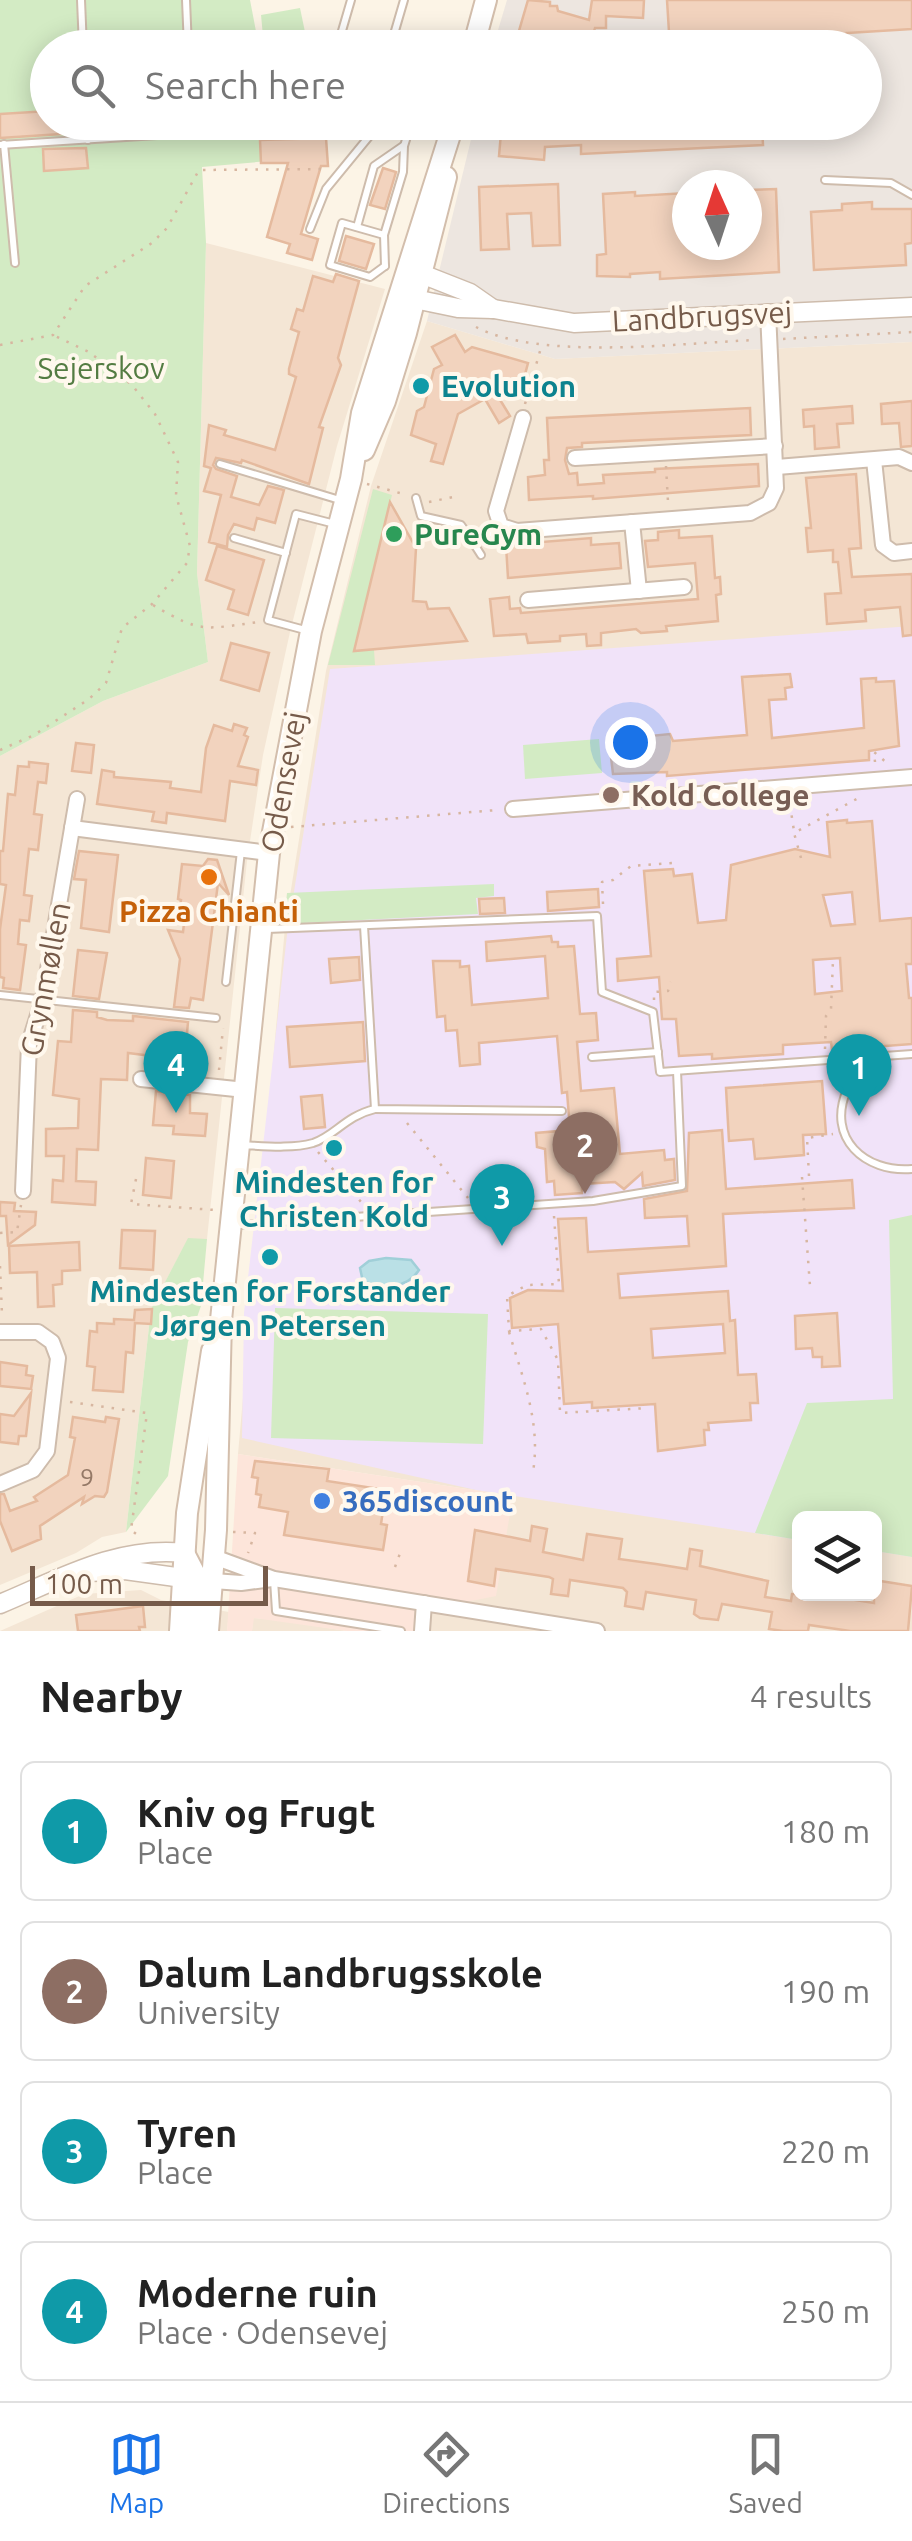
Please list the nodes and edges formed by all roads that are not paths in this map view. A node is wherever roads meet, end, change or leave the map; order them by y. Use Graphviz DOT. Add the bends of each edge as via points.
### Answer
graph roads {
  1 [pos="81,0"];
  2 [pos="186,0"];
  3 [pos="351,0"];
  4 [pos="404,0"];
  5 [pos="486,0"];
  6 [pos="82,30"];
  7 [pos="187,30"];
  8 [pos="342,30"];
  9 [pos="395,30"];
  10 [pos="478,30"];
  11 [pos="88,140"];
  12 [pos="364,140"];
  13 [pos="406,140"];
  14 [pos="449,140"];
  15 [pos="2,144"];
  16 [pos="404,146"];
  17 [pos="824,180"];
  18 [pos="912,195"];
  19 [pos="357,227"];
  20 [pos="310,229"];
  21 [pos="384,236"];
  22 [pos="15,263"];
  23 [pos="405,281"];
  24 [pos="912,307"];
  25 [pos="768,312"];
  26 [pos="523,418"];
  27 [pos="775,446"];
  28 [pos="575,458"];
  29 [pos="874,460"];
  30 [pos="912,463"];
  31 [pos="220,464"];
  32 [pos="777,467"];
  33 [pos="416,498"];
  34 [pos="345,501"];
  35 [pos="632,522"];
  36 [pos="338,525"];
  37 [pos="501,526"];
  38 [pos="234,538"];
  39 [pos="474,544"];
  40 [pos="912,551"];
  41 [pos="286,553"];
  42 [pos="481,555"];
  43 [pos="684,587"];
  44 [pos="639,591"];
  45 [pos="528,600"];
  46 [pos="311,631"];
  47 [pos="912,778"];
  48 [pos="76,799"];
  49 [pos="513,808"];
  50 [pos="72,828"];
  51 [pos="241,849"];
  52 [pos="269,853"];
  53 [pos="364,926"];
  54 [pos="261,929"];
  55 [pos="226,982"];
  56 [pos="0,995"];
  57 [pos="43,999"];
  58 [pos="216,1018"];
  59 [pos="658,1052"];
  60 [pos="912,1054"];
  61 [pos="592,1056"];
  62 [pos="871,1057"];
  63 [pos="677,1071"];
  64 [pos="141,1079"];
  65 [pos="245,1090"];
  66 [pos="375,1109"];
  67 [pos="562,1110"];
  68 [pos="239,1145"];
  69 [pos="912,1169"];
  70 [pos="23,1191"];
  71 [pos="231,1218"];
  72 [pos="221,1320"];
  73 [pos="2,1332"];
  74 [pos="0,1484"];
  75 [pos="200,1555"];
  76 [pos="74,1573"];
  77 [pos="274,1579"];
  78 [pos="198,1580"];
  79 [pos="424,1603"];
  80 [pos="0,1604"];
  81 [pos="180,1631"];
  82 [pos="194,1631"];
  83 [pos="208,1631"];
  84 [pos="402,1631"];
  85 [pos="422,1631"];
  86 [pos="597,1631"];
  1 -- 6 [label="lane"];
  2 -- 7 [label="lane"];
  3 -- 8 [label="lane"];
  4 -- 9 [label="lane"];
  5 -- 10 [label="main road"];
  11 -- 15 [label="lane"];
  12 -- 20 [label="lane" via="326,189"];
  13 -- 16 [label="lane"];
  14 -- 23 [label="main road, Odensevej"];
  15 -- 22 [label="lane"];
  16 -- 19 [label="lane" via="374,166"];
  16 -- 21 [label="lane"];
  17 -- 18 [label="lane" via="891,183"];
  19 -- 21 [label="lane"];
  19 -- 23 [label="lane" via="342,222 330,265"];
  21 -- 23 [label="lane"];
  23 -- 25 [label="street, Landbrugsvej" via="458,308 574,323"];
  23 -- 34 [label="main road, Odensevej" via="385,400"];
  24 -- 25 [label="street, Landbrugsvej"];
  25 -- 27 [label="street"];
  26 -- 37 [label="street" via="496,511"];
  27 -- 28 [label="street"];
  27 -- 32 [label="street"];
  29 -- 30 [label="street"];
  29 -- 32 [label="street"];
  29 -- 40 [label="street" via="883,546 894,553"];
  31 -- 34 [label="lane"];
  32 -- 35 [label="street" via="769,504 750,513"];
  33 -- 39 [label="lane" via="421,516 461,525"];
  34 -- 36 [label="main road, Odensevej"];
  35 -- 37 [label="street" via="517,531"];
  35 -- 44 [label="street"];
  36 -- 41 [label="lane" via="296,514"];
  36 -- 46 [label="main road, Odensevej"];
  37 -- 39 [label="lane"];
  38 -- 41 [label="lane"];
  39 -- 42 [label="lane"];
  41 -- 46 [label="lane" via="268,620"];
  43 -- 44 [label="street"];
  44 -- 45 [label="street"];
  46 -- 52 [label="main road, Odensevej"];
  47 -- 49 [label="street"];
  48 -- 50 [label="street, Grynmøllen"];
  50 -- 51 [label="street"];
  50 -- 57 [label="street, Grynmøllen"];
  51 -- 52 [label="street"];
  51 -- 55 [label="lane"];
  52 -- 54 [label="main road, Odensevej"];
  53 -- 54 [label="lane"];
  53 -- 59 [label="lane" via="597,916 602,992 653,1012"];
  53 -- 66 [label="lane"];
  54 -- 65 [label="main road, Odensevej"];
  56 -- 57 [label="lane"];
  57 -- 58 [label="lane"];
  57 -- 70 [label="street, Grynmøllen" via="29,1044"];
  59 -- 61 [label="lane"];
  59 -- 63 [label="lane" via="660,1072"];
  60 -- 62 [label="lane"];
  62 -- 63 [label="lane"];
  62 -- 69 [label="lane" via="844,1095 844,1132 866,1160 889,1170"];
  63 -- 71 [label="lane" via="682,1186 592,1202 374,1218"];
  64 -- 65 [label="street"];
  65 -- 68 [label="main road, Odensevej"];
  66 -- 67 [label="lane"];
  66 -- 68 [label="lane" via="355,1114 311,1144"];
  68 -- 71 [label="main road, Odensevej"];
  71 -- 72 [label="main road, Odensevej"];
  72 -- 75 [label="main road, Odensevej"];
  72 -- 75 [label="main road, Odensevej" via="200,1413"];
  73 -- 74 [label="street" via="38,1332 58,1358 47,1451 32,1470"];
  75 -- 76 [label="street" via="160,1550 101,1560"];
  75 -- 77 [label="street"];
  75 -- 78 [label="main road"];
  75 -- 78 [label="main road"];
  76 -- 78 [label="street" via="125,1570"];
  76 -- 80 [label="street"];
  77 -- 78 [label="street"];
  77 -- 79 [label="street"];
  77 -- 84 [label="lane" via="276,1611"];
  78 -- 81 [label="main road"];
  78 -- 82 [label="main road"];
  78 -- 83 [label="main road"];
  79 -- 85 [label="street"];
  79 -- 86 [label="street"];
}
